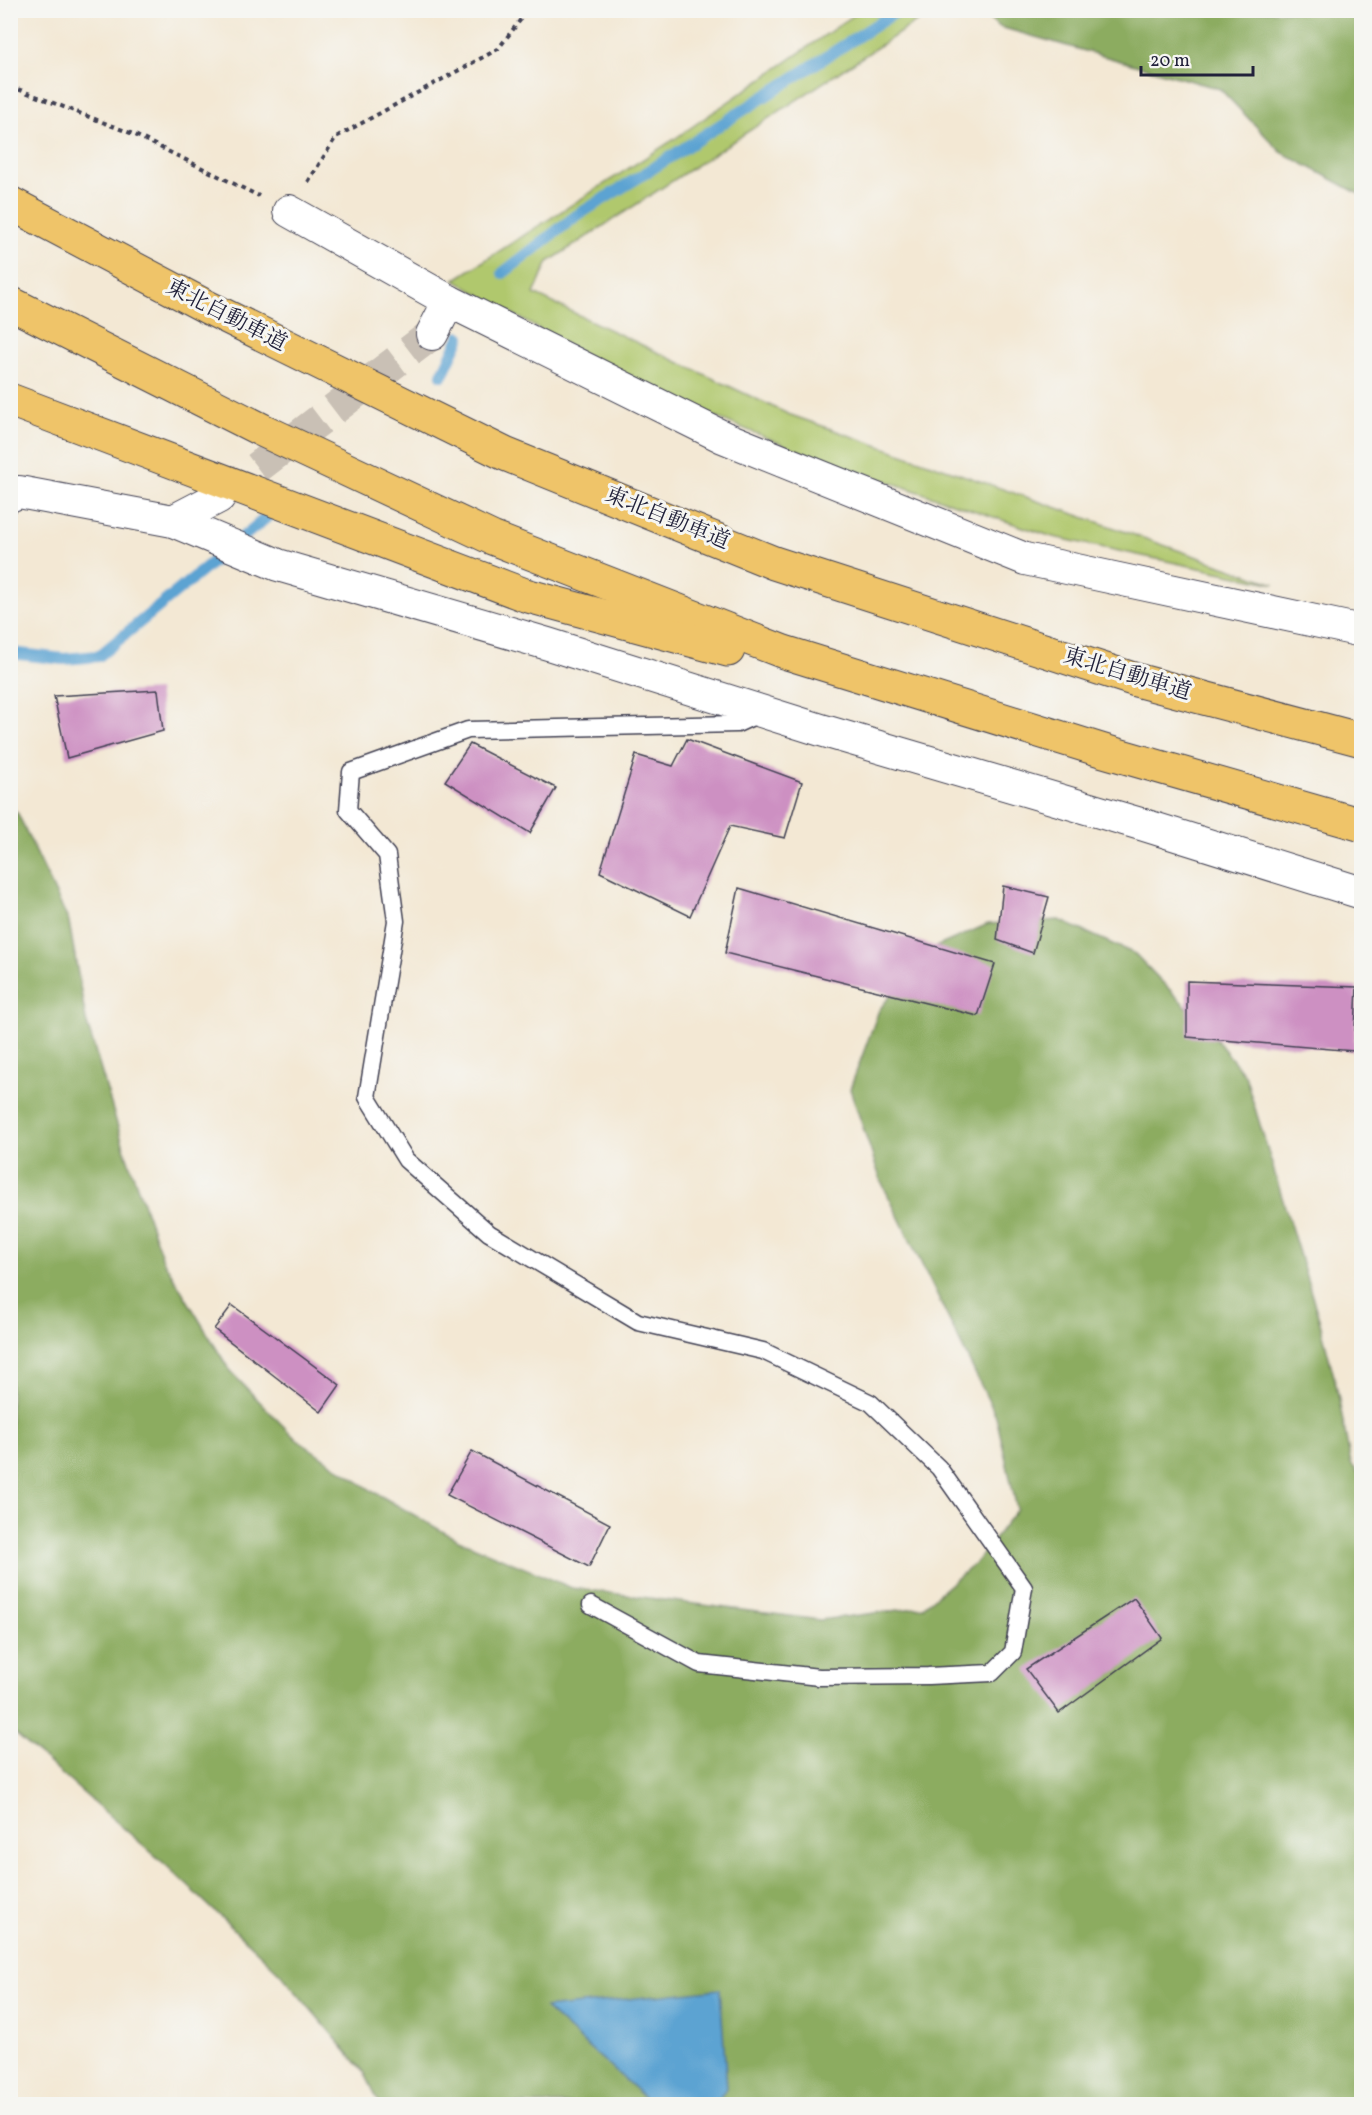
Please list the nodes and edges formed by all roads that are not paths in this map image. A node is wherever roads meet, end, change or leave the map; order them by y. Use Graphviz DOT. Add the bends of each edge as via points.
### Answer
graph roads {
  1 [pos="10,203"];
  2 [pos="289,211"];
  3 [pos="449,301"];
  4 [pos="10,303"];
  5 [pos="432,334"];
  6 [pos="10,400"];
  7 [pos="10,496"];
  8 [pos="219,497"];
  9 [pos="173,521"];
  10 [pos="1362,631"];
  11 [pos="765,712"];
  12 [pos="1362,740"];
  13 [pos="1104,751"];
  14 [pos="1362,825"];
  15 [pos="1362,893"];
  16 [pos="591,1605"];
  1 -- 12 [label="highway, 東北自動車道" via="207,307 506,454 774,563 1136,680"];
  2 -- 3 [label="street"];
  3 -- 5 [label="street"];
  3 -- 10 [label="street" via="723,437 1025,559"];
  4 -- 13 [label="highway" via="262,430 492,538 784,652"];
  6 -- 13 [label="highway" via="525,595"];
  7 -- 9 [label="street" via="19,492"];
  8 -- 9 [label="street"];
  9 -- 11 [label="street" via="278,565"];
  11 -- 15 [label="street"];
  11 -- 16 [label="lane" via="737,724 468,730 351,772 348,810 387,855 396,921 368,1096 406,1160 489,1233 638,1322 763,1351 871,1403 939,1468 1024,1588 1012,1652 992,1673 928,1676 819,1677 699,1664"];
  13 -- 14 [label="highway"];
}
